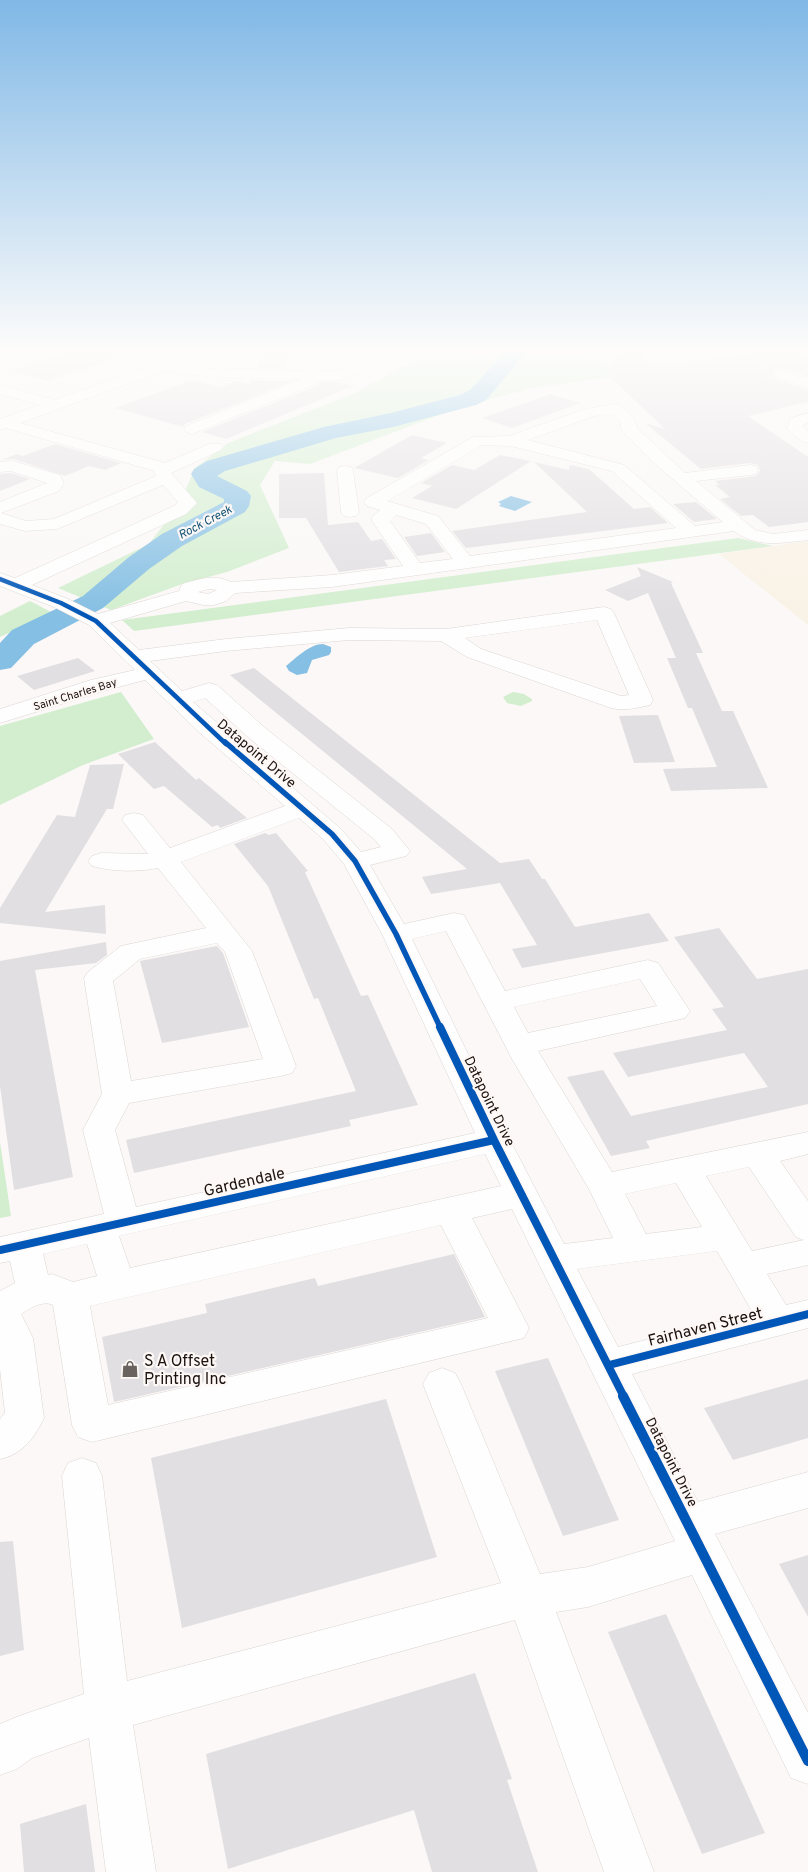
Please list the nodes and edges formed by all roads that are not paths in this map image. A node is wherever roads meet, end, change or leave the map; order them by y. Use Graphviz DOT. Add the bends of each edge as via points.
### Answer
graph roads {
  1 [pos="53,439"];
  2 [pos="640,439"];
  3 [pos="511,440"];
  4 [pos="215,447"];
  5 [pos="660,460"];
  6 [pos="0,467"];
  7 [pos="618,468"];
  8 [pos="750,470"];
  9 [pos="345,471"];
  10 [pos="166,473"];
  11 [pos="681,478"];
  12 [pos="373,502"];
  13 [pos="0,508"];
  14 [pos="392,509"];
  15 [pos="0,518"];
  16 [pos="738,525"];
  17 [pos="690,532"];
  18 [pos="808,535"];
  19 [pos="465,562"];
  20 [pos="415,570"];
  21 [pos="8,582"];
  22 [pos="93,619"];
  23 [pos="446,635"];
  24 [pos="143,664"];
  25 [pos="0,716"];
  26 [pos="241,737"];
  27 [pos="303,808"];
  28 [pos="134,820"];
  29 [pos="164,859"];
  30 [pos="101,861"];
  31 [pos="355,861"];
  32 [pos="223,932"];
  33 [pos="396,934"];
  34 [pos="497,1002"];
  35 [pos="520,1045"];
  36 [pos="118,1094"];
  37 [pos="494,1140"];
  38 [pos="808,1143"];
  39 [pos="758,1153"];
  40 [pos="685,1169"];
  41 [pos="604,1186"];
  42 [pos="522,1194"];
  43 [pos="451,1210"];
  44 [pos="111,1225"];
  45 [pos="808,1228"];
  46 [pos="726,1237"];
  47 [pos="12,1247"];
  48 [pos="636,1248"];
  49 [pos="808,1252"];
  50 [pos="555,1259"];
  51 [pos="744,1266"];
  52 [pos="118,1285"];
  53 [pos="52,1294"];
  54 [pos="0,1309"];
  55 [pos="793,1318"];
  56 [pos="609,1365"];
  57 [pos="442,1384"];
  58 [pos="0,1442"];
  59 [pos="82,1476"];
  60 [pos="808,1490"];
  61 [pos="696,1537"];
  62 [pos="528,1596"];
  63 [pos="108,1708"];
  64 [pos="0,1752"];
  65 [pos="808,1761"];
  66 [pos="131,1872"];
  67 [pos="629,1872"];
  1 -- 10 [label="street"];
  2 -- 5 [label="street"];
  3 -- 7 [label="street"];
  3 -- 12 [label="street" via="479,440"];
  4 -- 10 [label="street"];
  5 -- 7 [label="street"];
  5 -- 11 [label="street"];
  6 -- 13 [label="street" via="12,466 54,479 56,483"];
  7 -- 17 [label="street"];
  8 -- 11 [label="street"];
  9 -- 12 [label="street" via="349,507"];
  10 -- 15 [label="street" via="57,524 26,526"];
  10 -- 21 [label="street" via="188,503 180,510"];
  11 -- 16 [label="street"];
  12 -- 14 [label="street"];
  14 -- 19 [label="street" via="432,520"];
  14 -- 20 [label="street" via="381,517 381,521"];
  16 -- 17 [label="street"];
  16 -- 18 [label="street" via="749,534 772,539"];
  17 -- 19 [label="street"];
  19 -- 20 [label="street"];
  20 -- 22 [label="street" via="332,581 227,588 219,584 199,584 189,588 188,594"];
  21 -- 22 [label="street, Datapoint Drive"];
  22 -- 24 [label="street, Datapoint Drive"];
  23 -- 23 [label="street, Saint Charles Bay" via="474,653 619,704 642,700 604,613"];
  23 -- 24 [label="street, Saint Charles Bay" via="349,634 226,645"];
  24 -- 25 [label="street, Saint Charles Bay" via="99,686"];
  24 -- 26 [label="street, Datapoint Drive" via="208,728"];
  26 -- 27 [label="street, Datapoint Drive"];
  26 -- 31 [label="street" via="382,834 397,851"];
  27 -- 29 [label="street"];
  27 -- 31 [label="street, Datapoint Drive"];
  28 -- 29 [label="street"];
  29 -- 30 [label="street" via="144,863"];
  29 -- 32 [label="street"];
  31 -- 33 [label="street, Datapoint Drive"];
  32 -- 36 [label="street" via="131,952 98,978"];
  32 -- 36 [label="street" via="238,951 282,1066"];
  33 -- 34 [label="street" via="454,921"];
  33 -- 37 [label="street, Datapoint Drive"];
  34 -- 35 [label="street"];
  34 -- 35 [label="street" via="648,969 675,1010"];
  35 -- 41 [label="street"];
  36 -- 44 [label="street" via="99,1130 109,1170"];
  37 -- 42 [label="street, Datapoint Drive"];
  37 -- 44 [label="street, Gardendale"];
  38 -- 39 [label="street"];
  39 -- 40 [label="street"];
  39 -- 45 [label="street"];
  40 -- 41 [label="street"];
  40 -- 46 [label="street"];
  41 -- 48 [label="street"];
  42 -- 43 [label="street"];
  42 -- 50 [label="street, Datapoint Drive"];
  43 -- 52 [label="street"];
  43 -- 53 [label="street" via="512,1328 92,1425"];
  44 -- 47 [label="street, Gardendale"];
  44 -- 52 [label="street"];
  46 -- 48 [label="street"];
  46 -- 51 [label="street"];
  47 -- 53 [label="street"];
  48 -- 50 [label="street"];
  49 -- 51 [label="street"];
  50 -- 56 [label="street, Datapoint Drive"];
  51 -- 55 [label="street"];
  52 -- 53 [label="street"];
  53 -- 54 [label="street" via="24,1294"];
  54 -- 58 [label="street" via="14,1338 25,1418 5,1441"];
  55 -- 56 [label="street, Fairhaven Street"];
  56 -- 61 [label="street, Datapoint Drive"];
  57 -- 62 [label="street"];
  59 -- 63 [label="street"];
  60 -- 61 [label="street"];
  61 -- 62 [label="street" via="588,1587"];
  61 -- 65 [label="street, Datapoint Drive"];
  62 -- 63 [label="street"];
  62 -- 67 [label="street"];
  63 -- 64 [label="street" via="19,1739"];
  63 -- 66 [label="street"];
}
